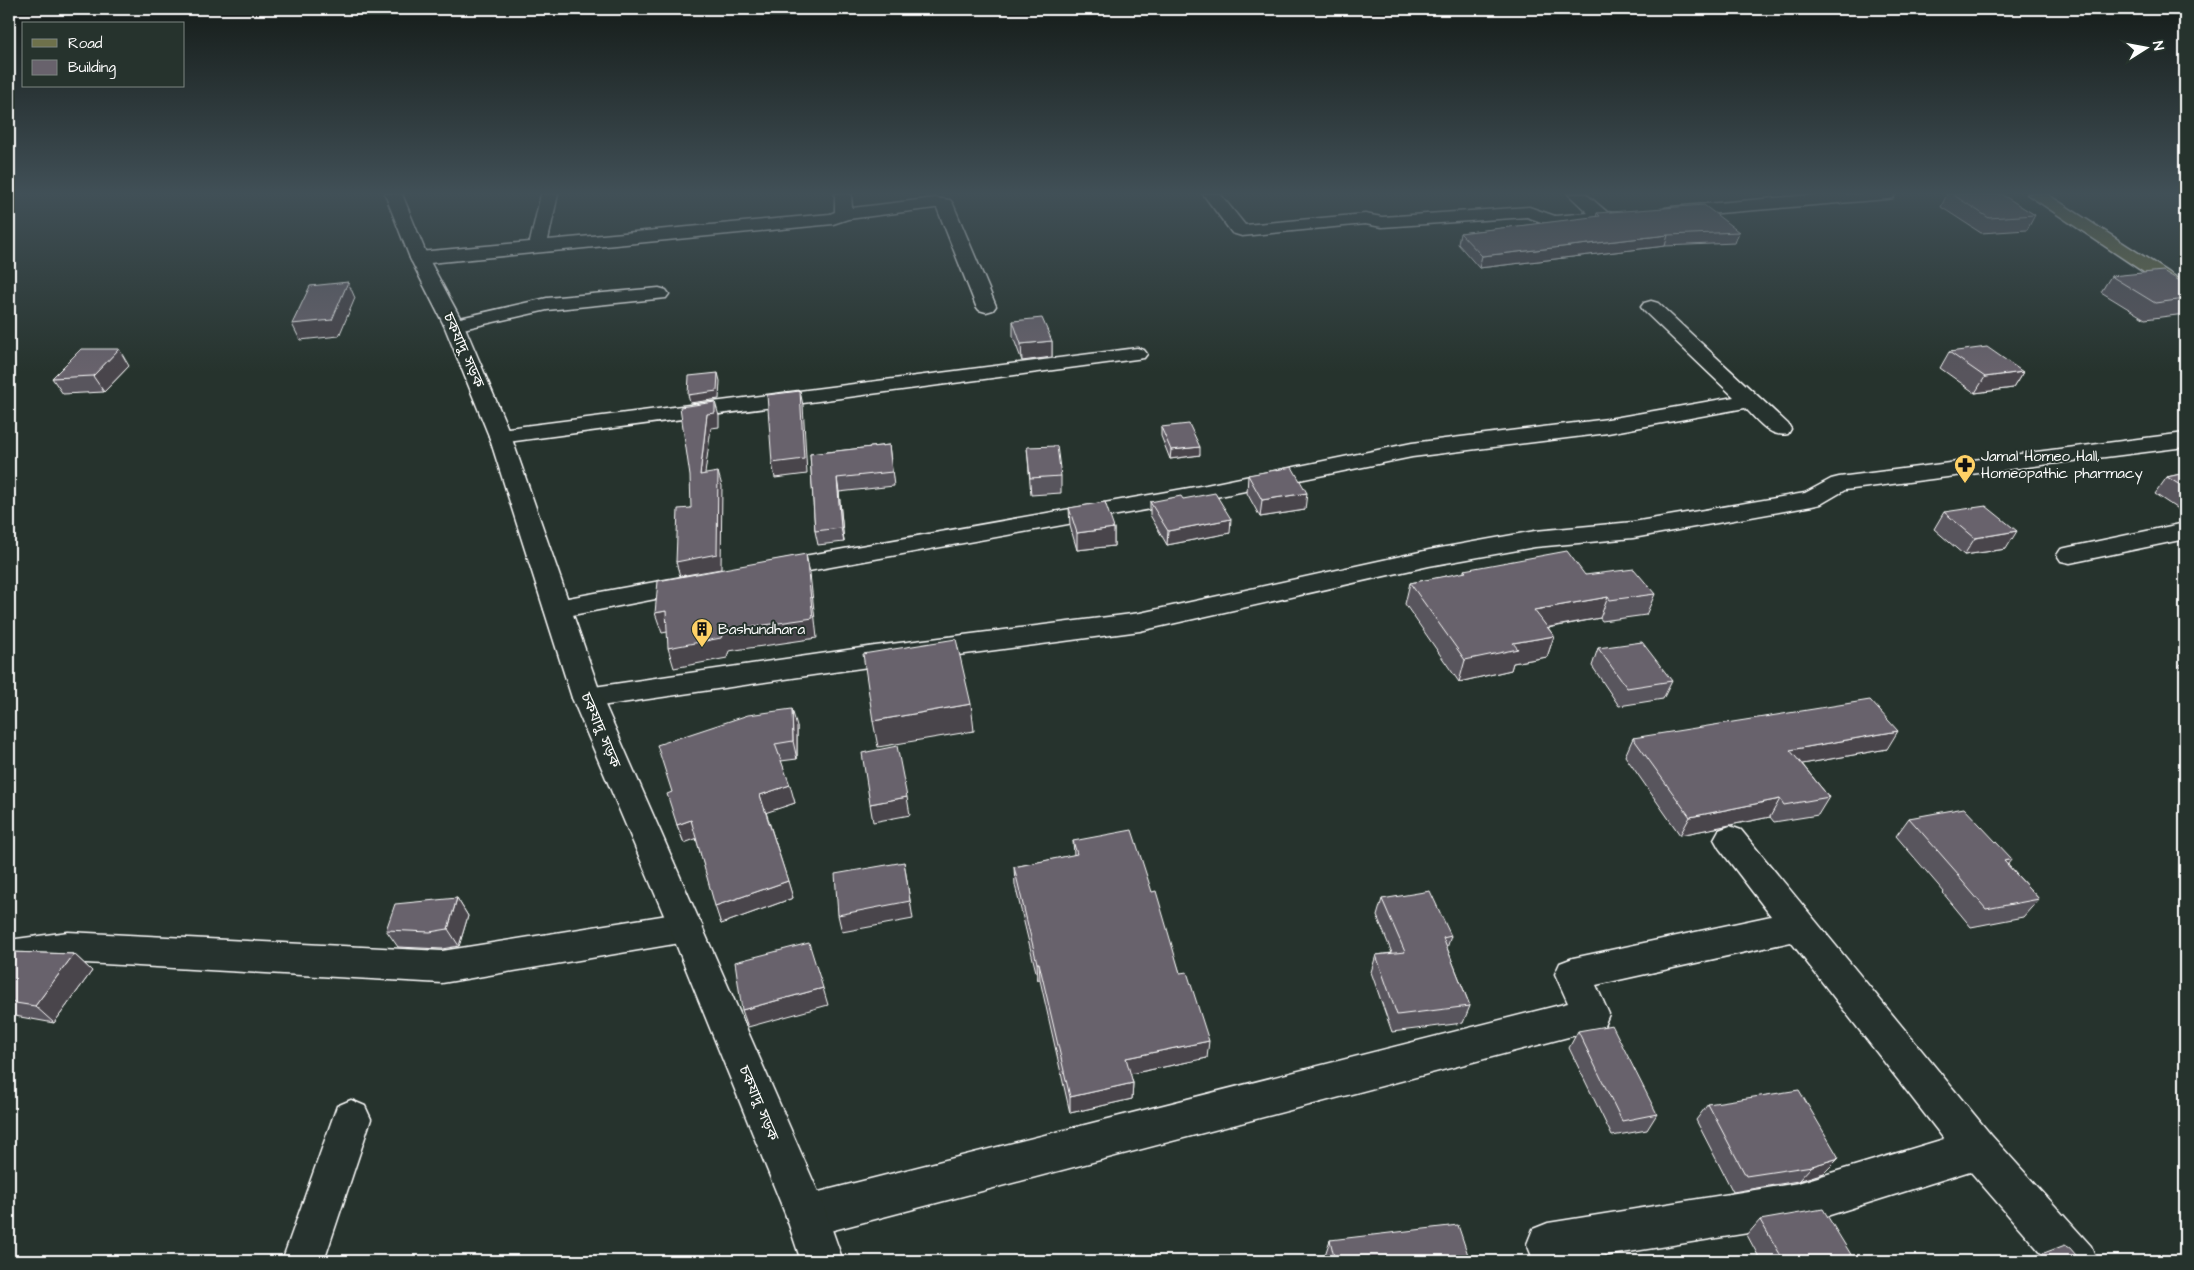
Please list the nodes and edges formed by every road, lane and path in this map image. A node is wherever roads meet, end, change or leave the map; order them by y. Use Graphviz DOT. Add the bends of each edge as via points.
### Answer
graph roads {
  1 [pos="417,253"];
  2 [pos="470,253"];
  3 [pos="964,253"];
  4 [pos="2127,253"];
  5 [pos="419,258"];
  6 [pos="2185,291"];
  7 [pos="659,294"];
  8 [pos="986,306"];
  9 [pos="1652,307"];
  10 [pos="454,325"];
  11 [pos="1137,354"];
  12 [pos="1748,401"];
  13 [pos="1780,429"];
  14 [pos="500,436"];
  15 [pos="2185,440"];
  16 [pos="2185,531"];
  17 [pos="2070,555"];
  18 [pos="744,575"];
  19 [pos="714,580"];
  20 [pos="557,609"];
  21 [pos="586,698"];
  22 [pos="1730,839"];
  23 [pos="1799,925"];
  24 [pos="686,926"];
  25 [pos="9,955"];
  26 [pos="352,1119"];
  27 [pos="1977,1149"];
  28 [pos="806,1216"];
  29 [pos="1548,1244"];
  30 [pos="303,1261"];
  31 [pos="822,1261"];
  32 [pos="2076,1261"];
  1 -- 5 [label="street, চকযাদু সড়ক"];
  2 -- 5 [label="street"];
  3 -- 8 [label="street"];
  4 -- 6 [label="main road"];
  5 -- 10 [label="street, চকযাদু সড়ক"];
  7 -- 10 [label="street" via="547,304"];
  9 -- 12 [label="street"];
  10 -- 14 [label="street, চকযাদু সড়ক"];
  11 -- 14 [label="street"];
  12 -- 13 [label="street"];
  12 -- 18 [label="street" via="1608,426 1412,450 1206,492"];
  14 -- 20 [label="street, চকযাদু সড়ক"];
  15 -- 21 [label="street" via="1839,484 1812,499 1633,530 1525,540 1140,622"];
  16 -- 17 [label="street"];
  19 -- 20 [label="street"];
  20 -- 21 [label="street, চকযাদু সড়ক"];
  21 -- 24 [label="street, চকযাদু সড়ক"];
  22 -- 23 [label="street"];
  23 -- 27 [label="street"];
  23 -- 28 [label="street" via="1573,974 1591,1014"];
  24 -- 25 [label="street" via="442,967 68,947"];
  24 -- 28 [label="street, চকযাদু সড়ক"];
  26 -- 30 [label="street"];
  27 -- 29 [label="street" via="1798,1204"];
  27 -- 32 [label="street"];
  28 -- 31 [label="street, চকযাদু সড়ক"];
}
